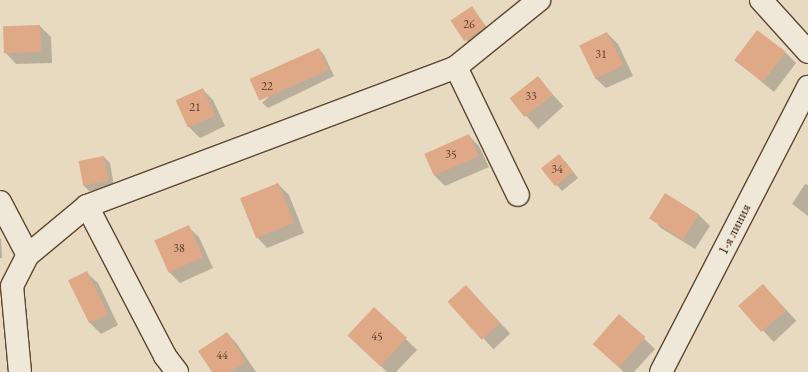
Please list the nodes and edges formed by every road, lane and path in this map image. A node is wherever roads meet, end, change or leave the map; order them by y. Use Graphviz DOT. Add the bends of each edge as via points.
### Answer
graph roads {
  1 [pos="539,0"];
  2 [pos="760,0"];
  3 [pos="808,52"];
  4 [pos="456,67"];
  5 [pos="808,87"];
  6 [pos="518,195"];
  7 [pos="0,202"];
  8 [pos="87,206"];
  9 [pos="28,255"];
  10 [pos="20,372"];
  11 [pos="177,372"];
  12 [pos="661,372"];
  1 -- 4 [label="street"];
  2 -- 3 [label="street"];
  4 -- 6 [label="street"];
  4 -- 8 [label="street"];
  5 -- 12 [label="street, 1-я линия"];
  7 -- 9 [label="street"];
  8 -- 9 [label="street"];
  8 -- 11 [label="street" via="165,356"];
  9 -- 10 [label="street" via="12,286"];
}
